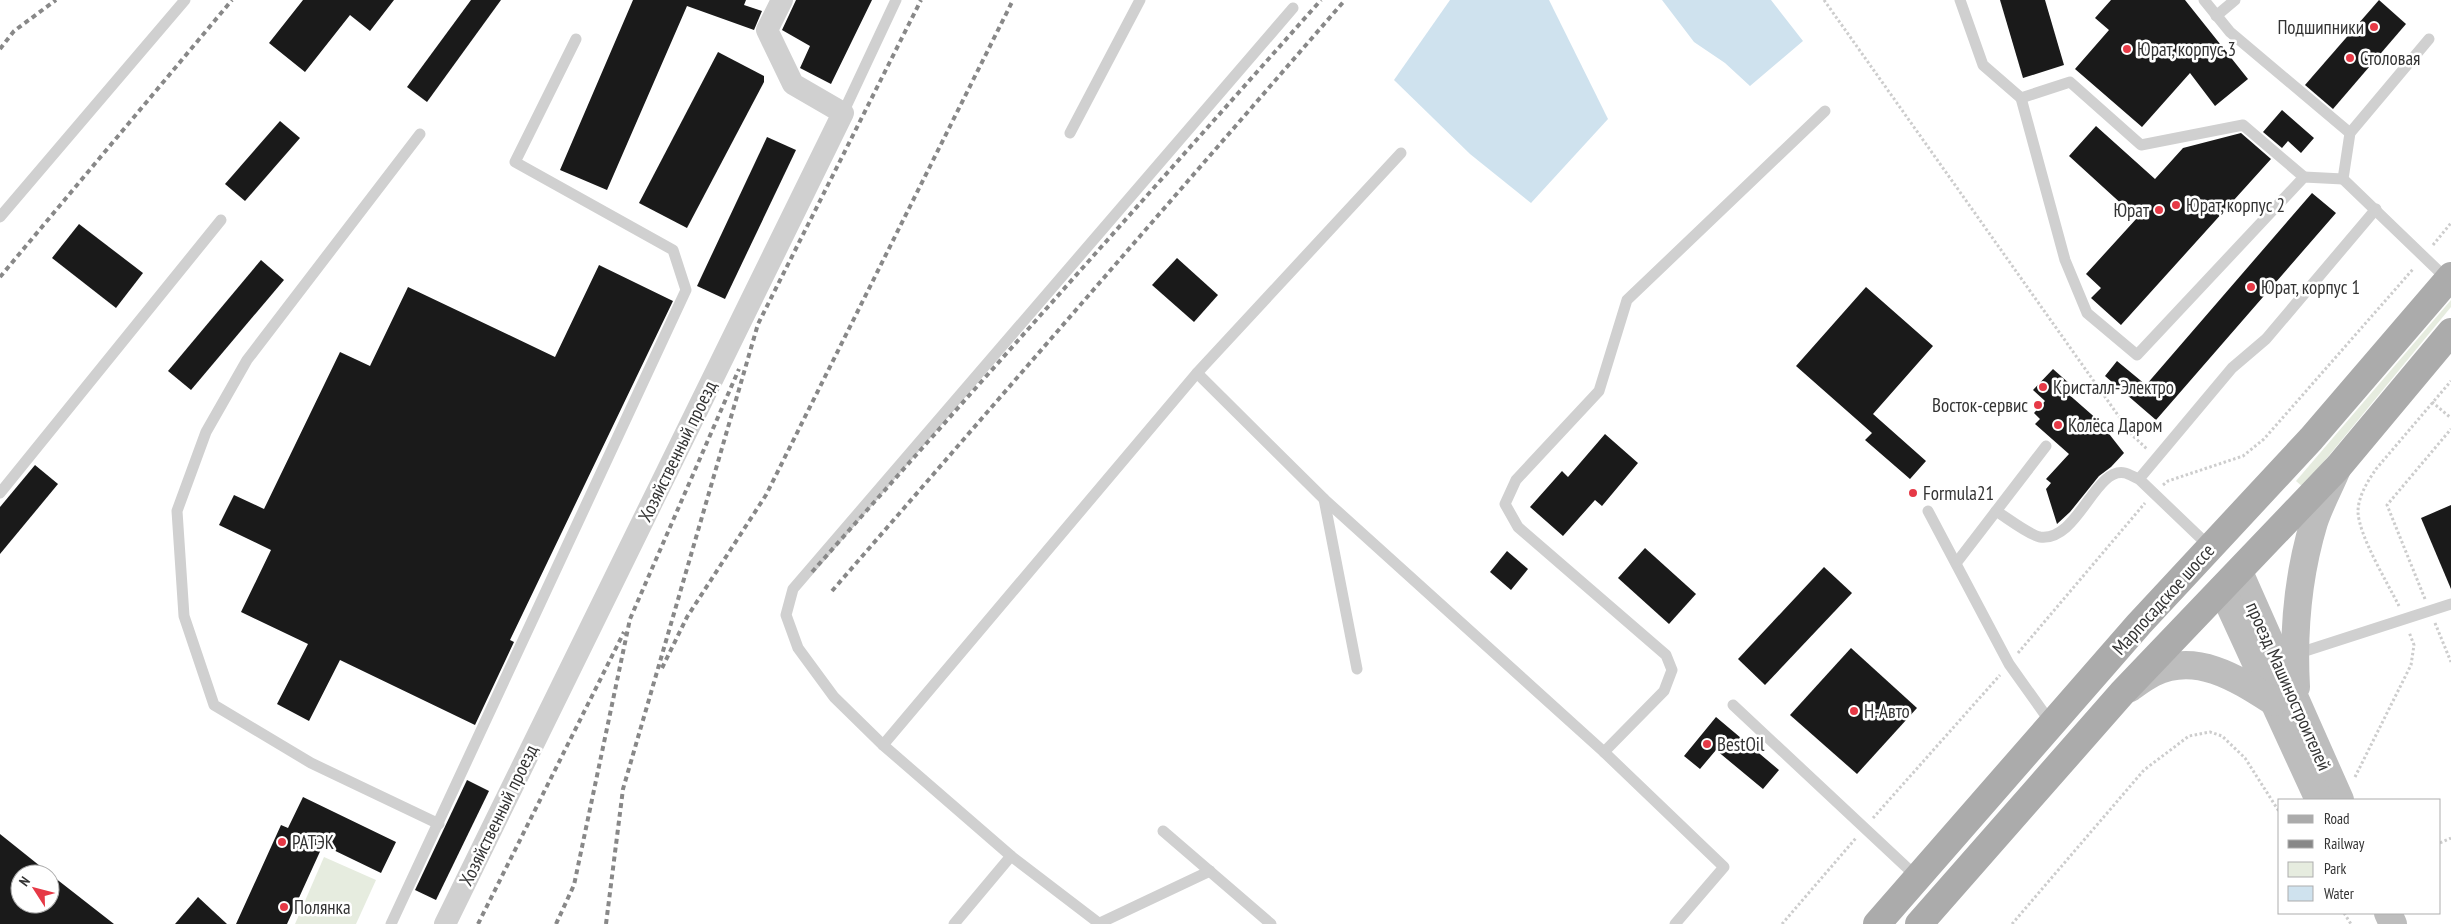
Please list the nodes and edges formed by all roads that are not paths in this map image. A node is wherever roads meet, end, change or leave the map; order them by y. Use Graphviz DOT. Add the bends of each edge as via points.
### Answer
graph roads {
  1 [pos="185,0"];
  2 [pos="782,0"];
  3 [pos="896,0"];
  4 [pos="1140,0"];
  5 [pos="1960,0"];
  6 [pos="2204,0"];
  7 [pos="2235,0"];
  8 [pos="1293,8"];
  9 [pos="2216,16"];
  10 [pos="576,38"];
  11 [pos="2429,39"];
  12 [pos="2020,98"];
  13 [pos="1825,111"];
  14 [pos="842,113"];
  15 [pos="1070,133"];
  16 [pos="2350,133"];
  17 [pos="420,134"];
  18 [pos="1401,153"];
  19 [pos="2304,177"];
  20 [pos="2343,179"];
  21 [pos="2376,209"];
  22 [pos="0,217"];
  23 [pos="221,220"];
  24 [pos="2449,278"];
  25 [pos="2451,332"];
  26 [pos="1197,373"];
  27 [pos="2046,446"];
  28 [pos="2339,466"];
  29 [pos="2139,479"];
  30 [pos="0,493"];
  31 [pos="1324,500"];
  32 [pos="1928,511"];
  33 [pos="1996,511"];
  34 [pos="2210,547"];
  35 [pos="1957,562"];
  36 [pos="2230,581"];
  37 [pos="2451,604"];
  38 [pos="2294,654"];
  39 [pos="1357,669"];
  40 [pos="2122,693"];
  41 [pos="2286,701"];
  42 [pos="1734,704"];
  43 [pos="2052,724"];
  44 [pos="883,745"];
  45 [pos="1604,752"];
  46 [pos="2347,790"];
  47 [pos="2319,799"];
  48 [pos="438,824"];
  49 [pos="1164,831"];
  50 [pos="1011,856"];
  51 [pos="1210,871"];
  52 [pos="1918,878"];
  53 [pos="392,924"];
  54 [pos="444,924"];
  55 [pos="954,924"];
  56 [pos="1100,924"];
  57 [pos="1272,924"];
  58 [pos="1675,924"];
  59 [pos="1877,924"];
  60 [pos="1919,924"];
  1 -- 22 [label="lane"];
  2 -- 14 [label="street" via="767,30 793,84"];
  3 -- 14 [label="lane"];
  4 -- 15 [label="lane"];
  5 -- 12 [label="lane" via="1983,65"];
  6 -- 9 [label="lane"];
  7 -- 9 [label="lane"];
  8 -- 44 [label="lane" via="792,589 786,616 798,648 834,696"];
  9 -- 16 [label="lane" via="2230,32"];
  10 -- 48 [label="lane" via="515,162 674,250 686,290"];
  11 -- 16 [label="lane"];
  12 -- 19 [label="lane" via="2070,82 2141,145 2243,126"];
  12 -- 19 [label="lane" via="2065,260 2087,313 2137,355"];
  13 -- 45 [label="lane" via="1627,300 1599,391 1516,480 1505,504 1518,526 1666,655 1672,670 1664,691"];
  14 -- 54 [label="street, Хозяйственный проезд"];
  16 -- 20 [label="lane"];
  17 -- 48 [label="lane" via="247,360 206,432 177,511 184,616 214,705 310,763"];
  18 -- 26 [label="lane"];
  19 -- 20 [label="lane"];
  20 -- 21 [label="lane"];
  21 -- 24 [label="lane"];
  21 -- 29 [label="lane" via="2266,339 2232,368"];
  23 -- 30 [label="lane"];
  24 -- 34 [label="main road, Марпосадское шоссе" via="2311,440"];
  25 -- 28 [label="main road, Марпосадское шоссе"];
  26 -- 31 [label="lane"];
  26 -- 44 [label="lane"];
  27 -- 33 [label="lane"];
  28 -- 36 [label="main road, Марпосадское шоссе"];
  28 -- 38 [label="main road" via="2314,522 2300,585"];
  29 -- 33 [label="lane" via="2124,472 2106,479 2065,529 2054,536 2038,537"];
  29 -- 34 [label="lane"];
  31 -- 39 [label="lane"];
  31 -- 45 [label="lane"];
  32 -- 35 [label="lane"];
  33 -- 35 [label="lane"];
  34 -- 36 [label="main road"];
  34 -- 43 [label="main road, Марпосадское шоссе"];
  35 -- 43 [label="lane" via="2009,664"];
  36 -- 40 [label="main road, Марпосадское шоссе"];
  36 -- 41 [label="main road, проезд Машиностроителей"];
  37 -- 38 [label="lane"];
  38 -- 41 [label="main road"];
  40 -- 41 [label="main road" via="2154,673 2184,665 2209,667"];
  40 -- 60 [label="main road, Марпосадское шоссе"];
  41 -- 46 [label="main road, проезд Машиностроителей"];
  41 -- 47 [label="main road, проезд Машиностроителей"];
  42 -- 52 [label="lane"];
  43 -- 52 [label="main road, Марпосадское шоссе"];
  44 -- 50 [label="lane"];
  45 -- 58 [label="lane" via="1724,867"];
  48 -- 53 [label="lane"];
  49 -- 51 [label="lane"];
  50 -- 55 [label="lane"];
  50 -- 56 [label="lane"];
  51 -- 56 [label="lane"];
  51 -- 57 [label="lane"];
  52 -- 59 [label="main road, Марпосадское шоссе"];
}
